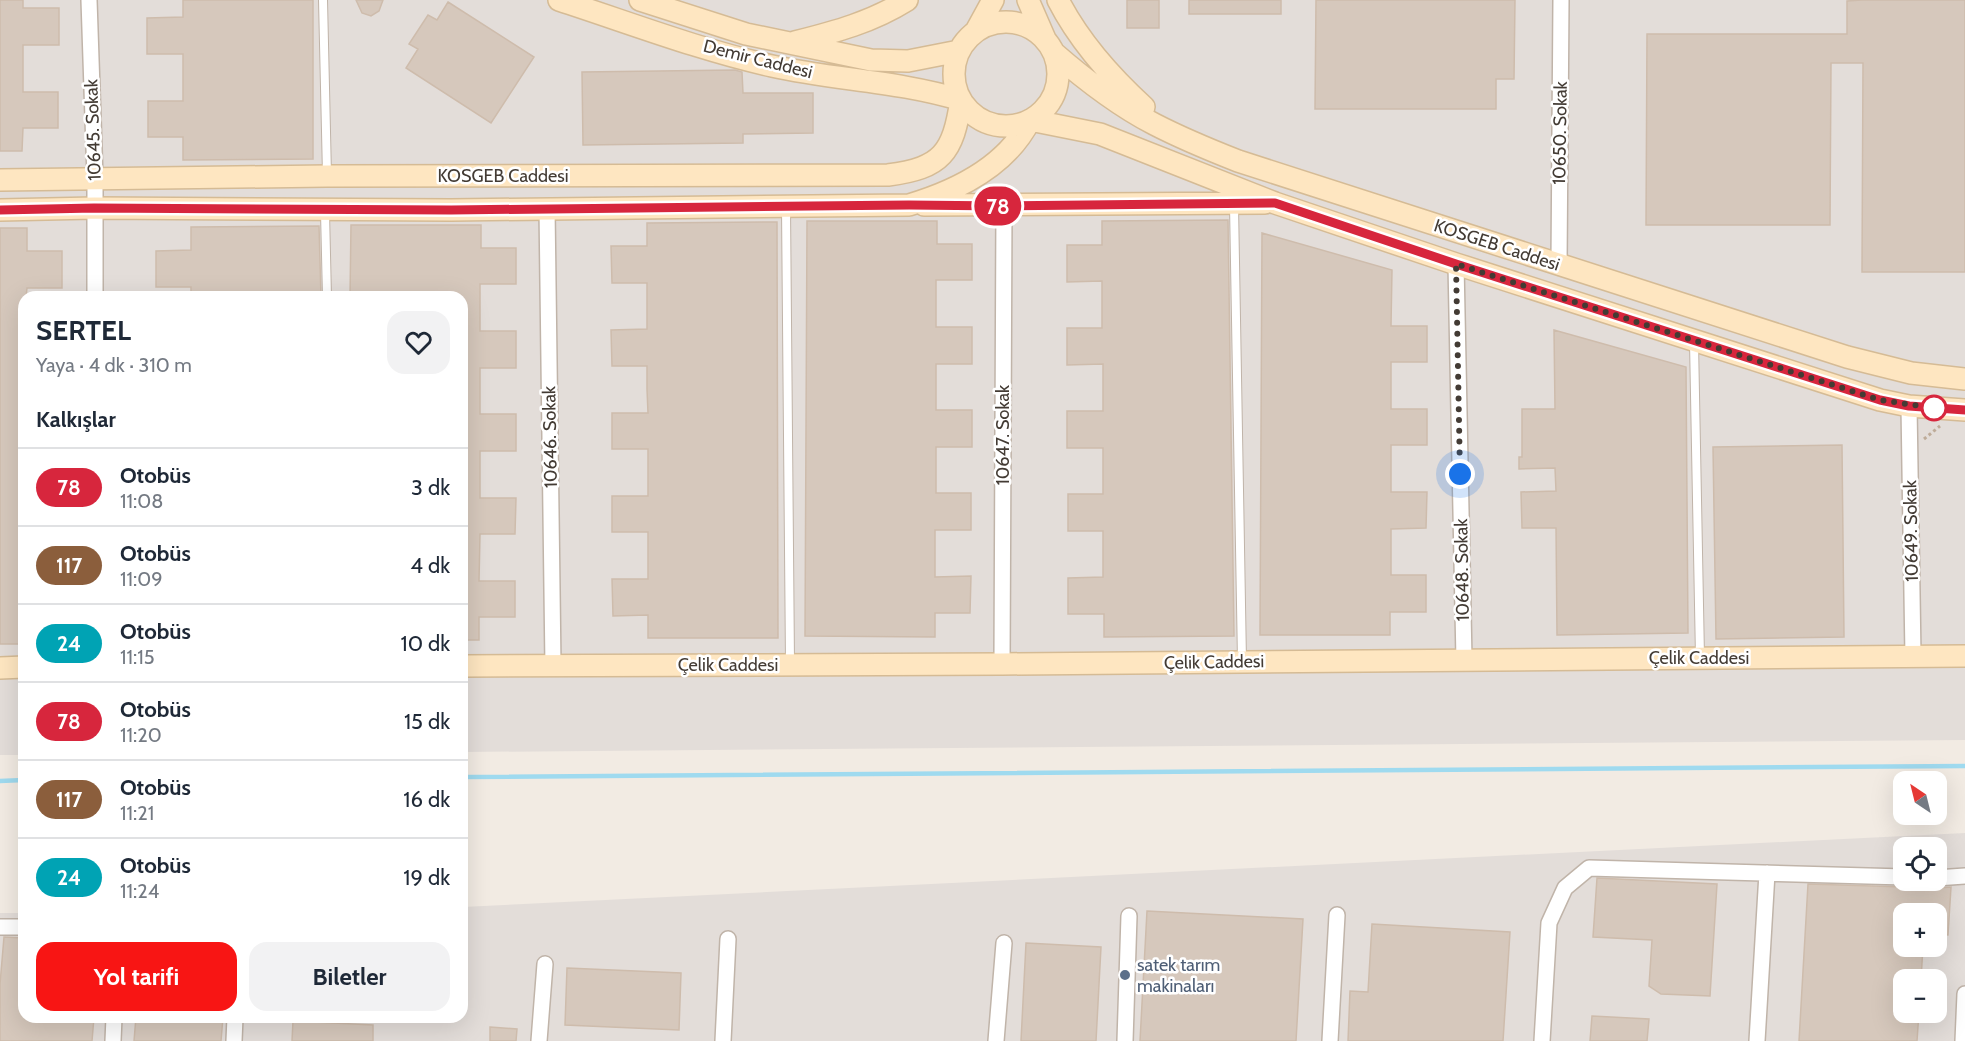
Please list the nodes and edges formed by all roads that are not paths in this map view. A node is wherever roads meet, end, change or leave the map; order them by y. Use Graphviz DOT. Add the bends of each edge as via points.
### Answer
graph roads {
  1 [pos="89,0"];
  2 [pos="323,0"];
  3 [pos="559,0"];
  4 [pos="640,0"];
  5 [pos="906,0"];
  6 [pos="993,0"];
  7 [pos="1028,0"];
  8 [pos="1058,0"];
  9 [pos="1561,0"];
  10 [pos="976,31"];
  11 [pos="786,44"];
  12 [pos="1050,47"];
  13 [pos="959,51"];
  14 [pos="961,100"];
  15 [pos="1030,120"];
  16 [pos="1173,134"];
  17 [pos="327,176"];
  18 [pos="94,178"];
  19 [pos="0,180"];
  20 [pos="1275,203"];
  21 [pos="1234,204"];
  22 [pos="909,205"];
  23 [pos="1004,206"];
  24 [pos="786,207"];
  25 [pos="94,208"];
  26 [pos="547,208"];
  27 [pos="325,209"];
  28 [pos="0,210"];
  29 [pos="1456,264"];
  30 [pos="1559,265"];
  31 [pos="95,291"];
  32 [pos="327,291"];
  33 [pos="1694,340"];
  34 [pos="1965,379"];
  35 [pos="1909,406"];
  36 [pos="1965,410"];
  37 [pos="1913,656"];
  38 [pos="1965,656"];
  39 [pos="1700,658"];
  40 [pos="1464,660"];
  41 [pos="1242,662"];
  42 [pos="1002,664"];
  43 [pos="790,665"];
  44 [pos="468,666"];
  45 [pos="553,666"];
  46 [pos="0,668"];
  47 [pos="18,668"];
  48 [pos="1767,873"];
  49 [pos="1965,876"];
  50 [pos="1893,877"];
  51 [pos="1947,877"];
  52 [pos="1337,915"];
  53 [pos="1129,916"];
  54 [pos="0,927"];
  55 [pos="18,927"];
  56 [pos="728,939"];
  57 [pos="1004,943"];
  58 [pos="545,964"];
  59 [pos="1965,994"];
  60 [pos="114,1023"];
  61 [pos="235,1023"];
  62 [pos="113,1041"];
  63 [pos="234,1041"];
  64 [pos="539,1041"];
  65 [pos="723,1041"];
  66 [pos="996,1041"];
  67 [pos="1125,1041"];
  68 [pos="1330,1041"];
  69 [pos="1542,1041"];
  70 [pos="1757,1041"];
  71 [pos="1963,1041"];
  1 -- 18 [label="street, 10645. Sokak"];
  2 -- 17 [label="lane"];
  3 -- 14 [label="main road, Demir Caddesi" via="772,66"];
  4 -- 11 [label="main road, Demir Caddesi"];
  5 -- 11 [label="main road" via="868,21"];
  6 -- 10 [label="main road"];
  7 -- 12 [label="main road"];
  8 -- 16 [label="main road" via="1102,64"];
  9 -- 30 [label="street, 10650. Sokak"];
  10 -- 12 [label="main road" via="994,23 1014,22 1032,29"];
  10 -- 13 [label="main road"];
  11 -- 13 [label="main road, Demir Caddesi" via="890,62"];
  12 -- 15 [label="main road" via="1058,71 1055,91 1045,108"];
  12 -- 16 [label="main road, KOSGEB Caddesi" via="1118,102"];
  13 -- 14 [label="main road" via="953,70"];
  14 -- 15 [label="main road" via="991,124 1011,125"];
  14 -- 17 [label="main road, KOSGEB Caddesi" via="950,146 924,167 907,173"];
  15 -- 20 [label="main road, KOSGEB Caddesi" via="1100,135"];
  15 -- 22 [label="main road, KOSGEB Caddesi" via="1012,147 984,170 946,192"];
  16 -- 30 [label="main road, KOSGEB Caddesi" via="1278,175"];
  17 -- 18 [label="main road, KOSGEB Caddesi"];
  18 -- 19 [label="main road, KOSGEB Caddesi"];
  18 -- 25 [label="street, 10645. Sokak"];
  20 -- 21 [label="main road, KOSGEB Caddesi"];
  20 -- 29 [label="main road, KOSGEB Caddesi"];
  21 -- 23 [label="main road, KOSGEB Caddesi"];
  21 -- 41 [label="lane"];
  22 -- 23 [label="main road, KOSGEB Caddesi"];
  22 -- 24 [label="main road, KOSGEB Caddesi"];
  23 -- 42 [label="street, 10647. Sokak"];
  24 -- 26 [label="main road, KOSGEB Caddesi"];
  24 -- 43 [label="lane"];
  25 -- 27 [label="main road, KOSGEB Caddesi"];
  25 -- 28 [label="main road, KOSGEB Caddesi"];
  25 -- 31 [label="street, 10645. Sokak"];
  26 -- 27 [label="main road, KOSGEB Caddesi"];
  26 -- 45 [label="street, 10646. Sokak"];
  27 -- 32 [label="lane"];
  29 -- 33 [label="main road, KOSGEB Caddesi"];
  29 -- 40 [label="street, 10648. Sokak"];
  30 -- 34 [label="main road, KOSGEB Caddesi" via="1878,366"];
  33 -- 35 [label="main road, KOSGEB Caddesi"];
  33 -- 39 [label="lane"];
  35 -- 36 [label="main road, KOSGEB Caddesi"];
  35 -- 37 [label="street, 10649. Sokak"];
  37 -- 38 [label="main road, Çelik Caddesi"];
  37 -- 39 [label="main road, Çelik Caddesi"];
  39 -- 40 [label="main road, Çelik Caddesi"];
  40 -- 41 [label="main road, Çelik Caddesi"];
  41 -- 42 [label="main road, Çelik Caddesi"];
  42 -- 43 [label="main road, Çelik Caddesi"];
  43 -- 45 [label="main road, Çelik Caddesi"];
  44 -- 45 [label="main road, Çelik Caddesi"];
  46 -- 47 [label="main road"];
  48 -- 50 [label="street"];
  48 -- 69 [label="street" via="1589,868 1565,888 1549,922"];
  48 -- 70 [label="street"];
  49 -- 51 [label="street"];
  52 -- 68 [label="street"];
  53 -- 67 [label="street"];
  54 -- 55 [label="street"];
  56 -- 65 [label="street"];
  57 -- 66 [label="street"];
  58 -- 64 [label="street"];
  59 -- 71 [label="street"];
  60 -- 62 [label="street"];
  61 -- 63 [label="street"];
}
